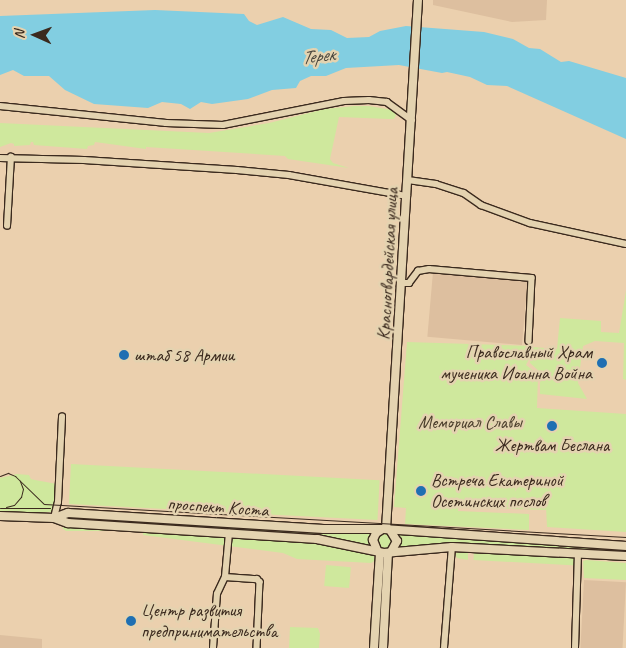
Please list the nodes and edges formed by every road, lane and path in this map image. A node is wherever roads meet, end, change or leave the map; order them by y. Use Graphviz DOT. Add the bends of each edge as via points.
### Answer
graph roads {
  1 [pos="418,0"];
  2 [pos="0,106"];
  3 [pos="412,120"];
  4 [pos="0,158"];
  5 [pos="11,158"];
  6 [pos="408,180"];
  7 [pos="407,196"];
  8 [pos="6,226"];
  9 [pos="626,244"];
  10 [pos="402,283"];
  11 [pos="529,341"];
  12 [pos="62,417"];
  13 [pos="0,516"];
  14 [pos="54,518"];
  15 [pos="386,530"];
  16 [pos="229,533"];
  17 [pos="626,546"];
  18 [pos="452,547"];
  19 [pos="378,552"];
  20 [pos="390,552"];
  21 [pos="578,554"];
  22 [pos="626,556"];
  23 [pos="225,577"];
  24 [pos="213,648"];
  25 [pos="256,648"];
  26 [pos="374,648"];
  27 [pos="383,648"];
  28 [pos="444,648"];
  29 [pos="575,648"];
  1 -- 3 [label="main road, Красногвардейская улица"];
  2 -- 3 [label="street" via="166,123 223,125 344,101 369,100 387,102"];
  3 -- 6 [label="main road, Красногвардейская улица"];
  4 -- 5 [label="street"];
  5 -- 7 [label="street" via="290,175"];
  5 -- 8 [label="street"];
  6 -- 7 [label="main road, Красногвардейская улица"];
  6 -- 9 [label="street" via="436,184 530,223"];
  7 -- 10 [label="main road, Красногвардейская улица"];
  10 -- 11 [label="street" via="408,283 418,271 429,269 532,278"];
  10 -- 15 [label="main road, Красногвардейская улица"];
  12 -- 14 [label="street" via="58,502"];
  13 -- 14 [label="main road, проспект Коста"];
  14 -- 15 [label="main road, проспект Коста" via="68,513"];
  14 -- 16 [label="main road, проспект Коста" via="68,522"];
  15 -- 17 [label="main road, проспект Коста"];
  15 -- 19 [label="main road" via="374,536 373,544"];
  15 -- 20 [label="main road" via="397,541"];
  16 -- 19 [label="main road, проспект Коста" via="316,540"];
  16 -- 23 [label="street"];
  18 -- 20 [label="main road, проспект Коста"];
  18 -- 21 [label="main road, проспект Коста"];
  18 -- 28 [label="street"];
  19 -- 20 [label="main road, проспект Коста"];
  19 -- 26 [label="main road"];
  20 -- 27 [label="main road"];
  21 -- 22 [label="main road, проспект Коста"];
  21 -- 29 [label="street"];
  23 -- 24 [label="street" via="217,594"];
  23 -- 25 [label="street" via="257,579 260,582"];
}
